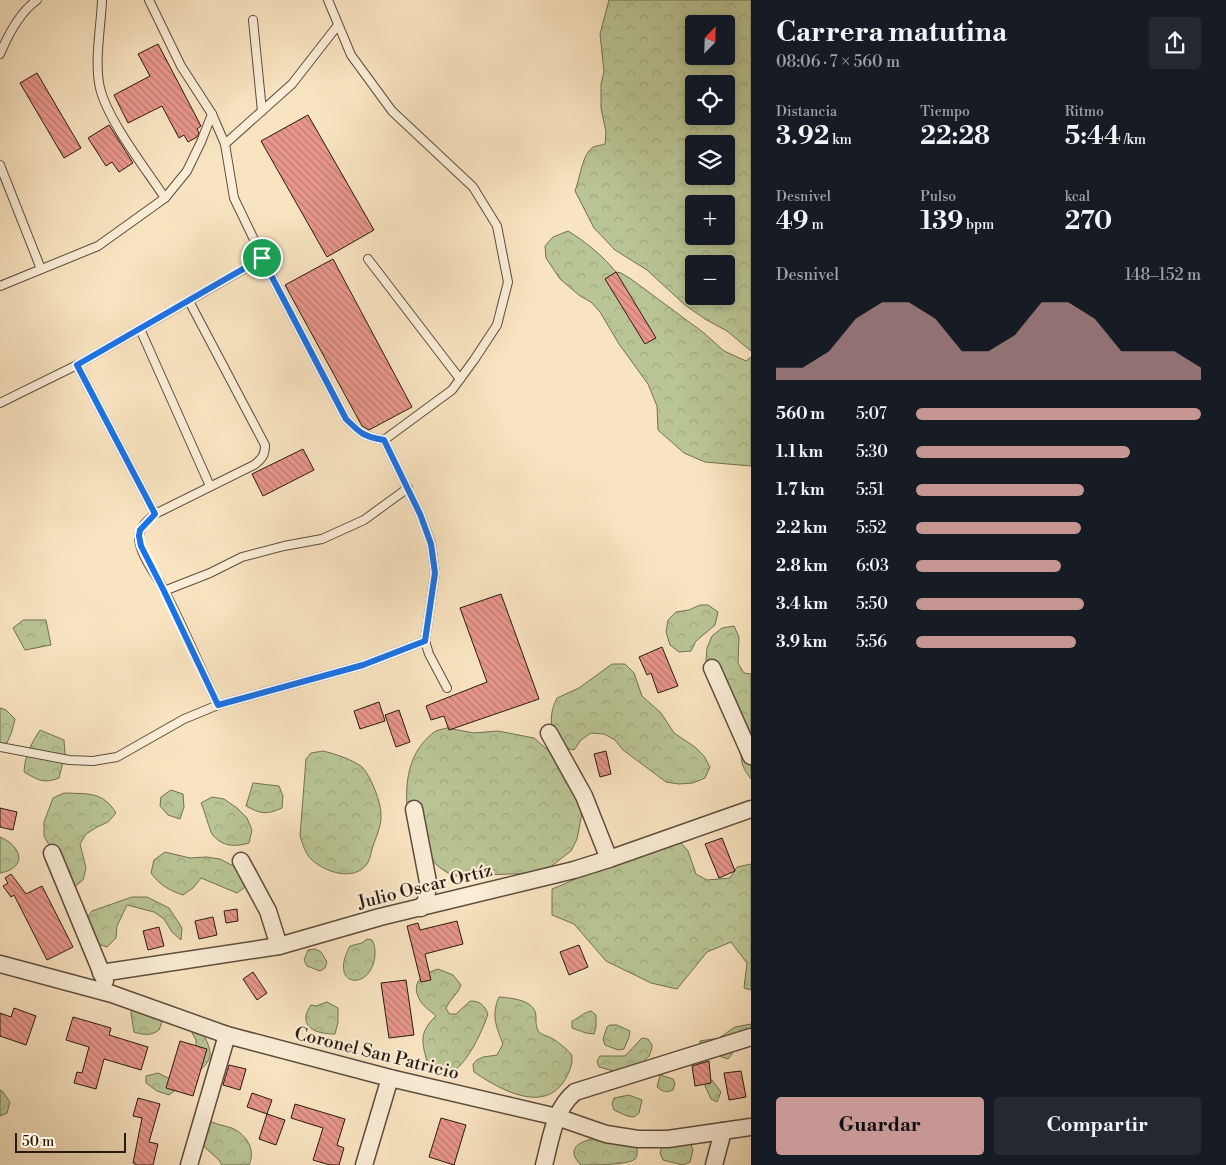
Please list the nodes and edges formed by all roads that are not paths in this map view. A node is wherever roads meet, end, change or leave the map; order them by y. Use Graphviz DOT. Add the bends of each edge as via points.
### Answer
graph roads {
  1 [pos="37,0"];
  2 [pos="102,0"];
  3 [pos="149,0"];
  4 [pos="328,0"];
  5 [pos="253,20"];
  6 [pos="338,25"];
  7 [pos="0,54"];
  8 [pos="262,111"];
  9 [pos="212,114"];
  10 [pos="225,144"];
  11 [pos="0,165"];
  12 [pos="165,198"];
  13 [pos="262,258"];
  14 [pos="368,259"];
  15 [pos="41,269"];
  16 [pos="0,286"];
  17 [pos="189,301"];
  18 [pos="140,329"];
  19 [pos="77,365"];
  20 [pos="460,379"];
  21 [pos="0,403"];
  22 [pos="384,440"];
  23 [pos="210,486"];
  24 [pos="408,488"];
  25 [pos="155,514"];
  26 [pos="164,591"];
  27 [pos="425,641"];
  28 [pos="712,668"];
  29 [pos="447,688"];
  30 [pos="218,705"];
  31 [pos="550,733"];
  32 [pos="0,747"];
  33 [pos="751,756"];
  34 [pos="414,809"];
  35 [pos="751,809"];
  36 [pos="52,853"];
  37 [pos="609,859"];
  38 [pos="240,861"];
  39 [pos="421,908"];
  40 [pos="279,946"];
  41 [pos="0,964"];
  42 [pos="101,973"];
  43 [pos="112,994"];
  44 [pos="227,1035"];
  45 [pos="751,1037"];
  46 [pos="390,1078"];
  47 [pos="557,1117"];
  48 [pos="751,1127"];
  49 [pos="723,1131"];
  50 [pos="189,1165"];
  51 [pos="364,1165"];
  52 [pos="544,1165"];
  53 [pos="714,1165"];
  1 -- 7 [label="lane" via="19,19"];
  2 -- 12 [label="lane" via="100,89 121,132"];
  3 -- 9 [label="lane" via="181,66"];
  4 -- 6 [label="lane"];
  5 -- 8 [label="lane"];
  6 -- 8 [label="lane" via="292,84"];
  6 -- 20 [label="lane" via="351,55 392,111 472,187 497,226 508,282 497,325"];
  8 -- 10 [label="lane"];
  9 -- 10 [label="lane"];
  9 -- 12 [label="lane" via="187,171"];
  10 -- 13 [label="lane" via="234,198"];
  11 -- 15 [label="lane"];
  12 -- 15 [label="lane" via="98,246"];
  13 -- 17 [label="lane"];
  13 -- 22 [label="lane" via="346,419 359,433"];
  14 -- 20 [label="lane"];
  15 -- 16 [label="lane"];
  17 -- 18 [label="lane"];
  17 -- 23 [label="lane" via="264,445 261,460"];
  18 -- 19 [label="lane"];
  18 -- 23 [label="lane"];
  19 -- 21 [label="lane"];
  19 -- 25 [label="lane"];
  20 -- 22 [label="lane" via="452,390"];
  22 -- 24 [label="lane"];
  23 -- 25 [label="lane"];
  24 -- 26 [label="lane" via="364,520 322,540 242,557"];
  24 -- 27 [label="lane" via="431,544 435,573"];
  25 -- 26 [label="lane" via="143,526 139,536 144,555"];
  26 -- 30 [label="lane"];
  27 -- 29 [label="lane"];
  27 -- 30 [label="lane" via="363,665"];
  28 -- 33 [label="street"];
  30 -- 32 [label="lane" via="184,719 117,757 69,760"];
  31 -- 37 [label="street" via="584,796"];
  34 -- 39 [label="street" via="428,882 426,901"];
  35 -- 37 [label="street, Julio Oscar Ortíz"];
  36 -- 42 [label="street"];
  37 -- 39 [label="street, Julio Oscar Ortíz"];
  38 -- 40 [label="street" via="268,911"];
  39 -- 40 [label="street, Julio Oscar Ortíz"];
  40 -- 42 [label="street, Julio Oscar Ortíz"];
  41 -- 43 [label="street, Coronel San Patricio"];
  42 -- 43 [label="street"];
  43 -- 44 [label="street, Coronel San Patricio"];
  44 -- 46 [label="street, Coronel San Patricio"];
  44 -- 50 [label="street"];
  45 -- 47 [label="street" via="575,1092 567,1098"];
  46 -- 47 [label="street, Coronel San Patricio"];
  46 -- 51 [label="street"];
  47 -- 49 [label="street, Coronel San Patricio" via="606,1134 638,1138"];
  47 -- 52 [label="street"];
  48 -- 49 [label="street, Coronel San Patricio"];
  49 -- 53 [label="street"];
}
